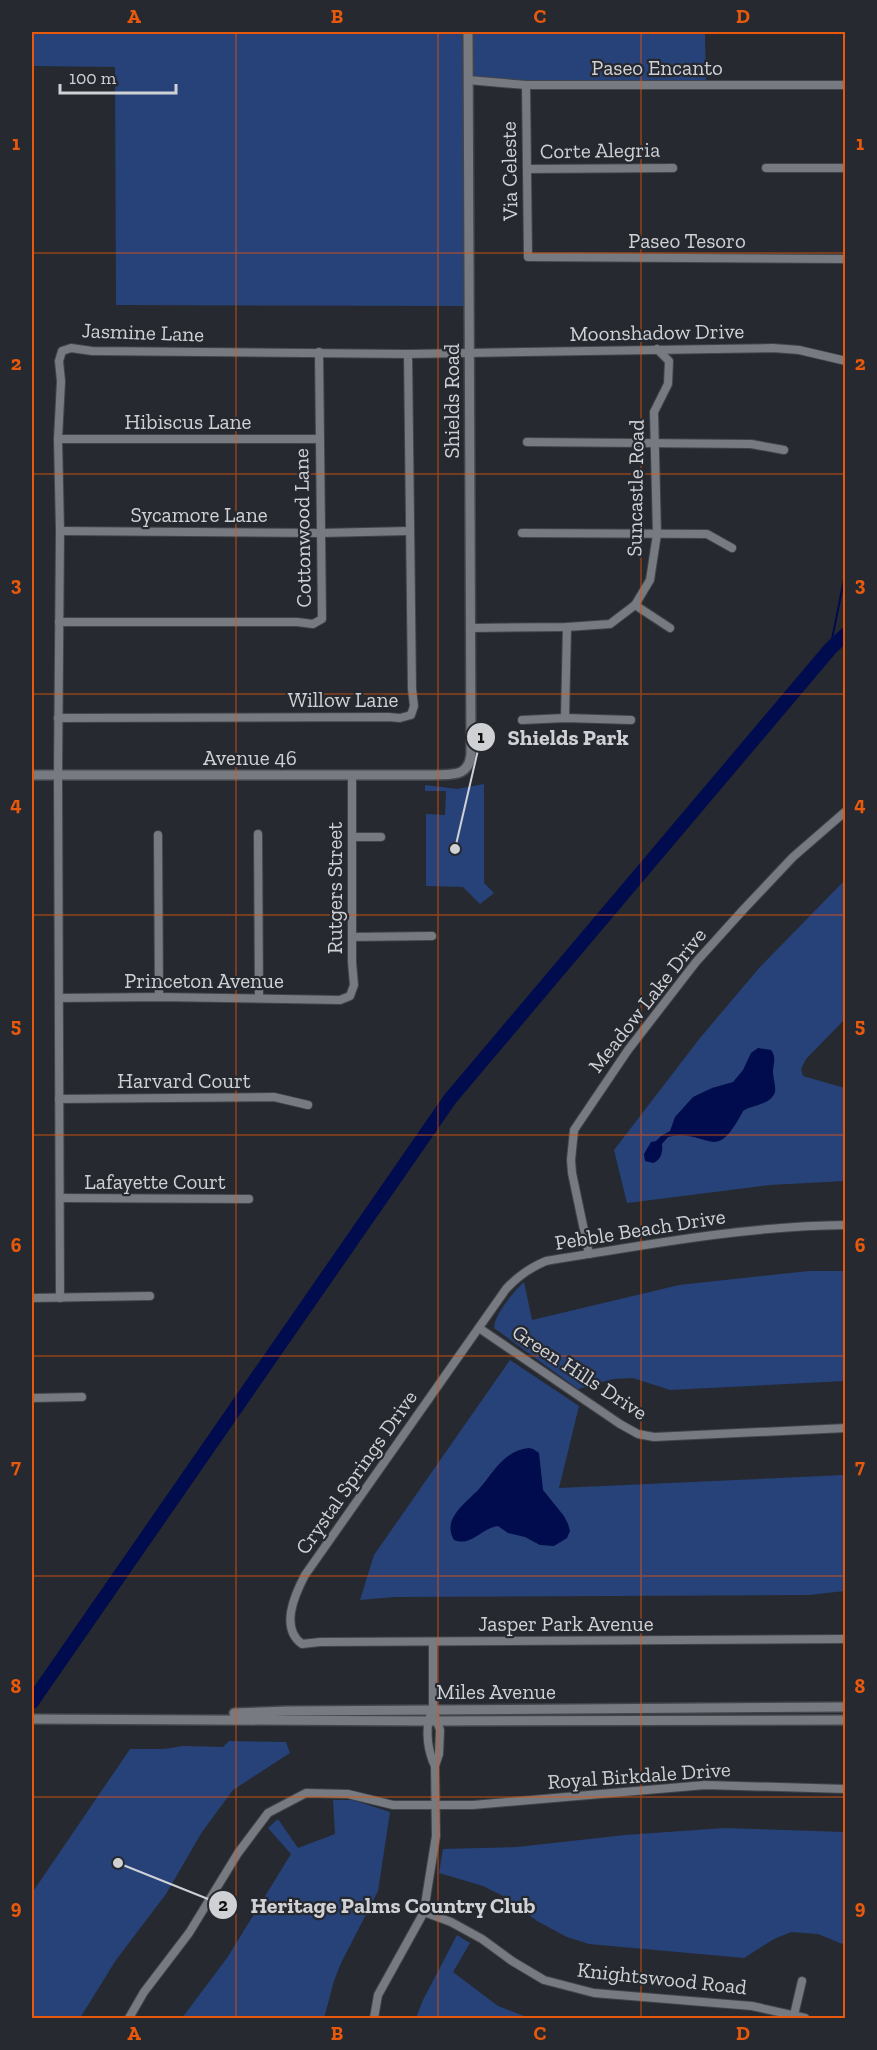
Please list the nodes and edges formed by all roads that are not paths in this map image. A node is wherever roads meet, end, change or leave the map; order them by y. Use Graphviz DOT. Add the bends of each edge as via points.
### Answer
graph roads {
  1 [pos="468,32"];
  2 [pos="468,80"];
  3 [pos="526,85"];
  4 [pos="846,85"];
  5 [pos="673,168"];
  6 [pos="765,168"];
  7 [pos="846,168"];
  8 [pos="527,170"];
  9 [pos="528,257"];
  10 [pos="846,259"];
  11 [pos="657,350"];
  12 [pos="319,352"];
  13 [pos="408,354"];
  14 [pos="469,354"];
  15 [pos="846,361"];
  16 [pos="58,439"];
  17 [pos="319,439"];
  18 [pos="526,442"];
  19 [pos="654,442"];
  20 [pos="784,450"];
  21 [pos="60,531"];
  22 [pos="410,531"];
  23 [pos="320,533"];
  24 [pos="522,533"];
  25 [pos="657,534"];
  26 [pos="732,548"];
  27 [pos="635,605"];
  28 [pos="59,622"];
  29 [pos="567,627"];
  30 [pos="471,628"];
  31 [pos="670,628"];
  32 [pos="58,718"];
  33 [pos="565,718"];
  34 [pos="522,720"];
  35 [pos="631,720"];
  36 [pos="466,769"];
  37 [pos="58,775"];
  38 [pos="352,775"];
  39 [pos="32,776"];
  40 [pos="846,811"];
  41 [pos="258,834"];
  42 [pos="158,835"];
  43 [pos="352,837"];
  44 [pos="381,837"];
  45 [pos="352,936"];
  46 [pos="432,936"];
  47 [pos="159,997"];
  48 [pos="59,998"];
  49 [pos="259,998"];
  50 [pos="348,998"];
  51 [pos="59,1099"];
  52 [pos="308,1105"];
  53 [pos="60,1198"];
  54 [pos="249,1199"];
  55 [pos="846,1225"];
  56 [pos="589,1254"];
  57 [pos="150,1296"];
  58 [pos="32,1298"];
  59 [pos="60,1298"];
  60 [pos="479,1328"];
  61 [pos="474,1336"];
  62 [pos="82,1397"];
  63 [pos="32,1398"];
  64 [pos="846,1428"];
  65 [pos="293,1638"];
  66 [pos="844,1641"];
  67 [pos="433,1642"];
  68 [pos="846,1707"];
  69 [pos="433,1709"];
  70 [pos="147,1718"];
  71 [pos="32,1719"];
  72 [pos="846,1720"];
  73 [pos="433,1721"];
  74 [pos="846,1789"];
  75 [pos="434,1805"];
  76 [pos="424,1912"];
  77 [pos="802,1982"];
  78 [pos="794,2015"];
  79 [pos="129,2019"];
  80 [pos="374,2019"];
  81 [pos="805,2019"];
  1 -- 2 [label="street, Shields Road"];
  2 -- 3 [label="street, Paseo Encanto"];
  2 -- 14 [label="street, Shields Road"];
  3 -- 4 [label="street, Paseo Encanto"];
  3 -- 8 [label="street, Via Celeste"];
  5 -- 8 [label="street, Corte Alegria"];
  6 -- 7 [label="street"];
  8 -- 9 [label="street, Via Celeste"];
  9 -- 10 [label="street, Paseo Tesoro"];
  11 -- 14 [label="street, Moonshadow Drive"];
  11 -- 15 [label="street, Moonshadow Drive" via="773,348"];
  11 -- 19 [label="street, Suncastle Road" via="669,361 668,384 654,412"];
  12 -- 13 [label="street, Jasmine Lane"];
  12 -- 16 [label="street, Jasmine Lane" via="66,348 59,362"];
  12 -- 17 [label="street, Cottonwood Lane"];
  13 -- 14 [label="street, Jasmine Lane"];
  13 -- 22 [label="street, Willow Lane"];
  14 -- 30 [label="street, Shields Road"];
  16 -- 17 [label="street, Hibiscus Lane"];
  16 -- 21 [label="street, Jasmine Lane"];
  17 -- 23 [label="street, Cottonwood Lane"];
  18 -- 19 [label="street"];
  19 -- 20 [label="street" via="751,444"];
  19 -- 25 [label="street, Suncastle Road"];
  21 -- 23 [label="street, Sycamore Lane"];
  21 -- 28 [label="street, Jasmine Lane"];
  22 -- 23 [label="street, Sycamore Lane"];
  22 -- 32 [label="street, Willow Lane" via="414,706 411,715"];
  23 -- 28 [label="street, Cottonwood Lane" via="323,614 313,624"];
  24 -- 25 [label="street"];
  25 -- 26 [label="street" via="706,534"];
  25 -- 27 [label="street, Suncastle Road" via="650,580"];
  27 -- 29 [label="street, Suncastle Road" via="610,624"];
  27 -- 31 [label="street"];
  28 -- 32 [label="street, Jasmine Lane"];
  29 -- 30 [label="street, Suncastle Road"];
  29 -- 33 [label="street"];
  30 -- 36 [label="street, Shields Road" via="471,757"];
  32 -- 37 [label="street, Jasmine Lane"];
  33 -- 34 [label="street"];
  33 -- 35 [label="street"];
  36 -- 38 [label="street, Avenue 46" via="455,774"];
  37 -- 38 [label="street, Avenue 46"];
  37 -- 39 [label="street, Avenue 46"];
  37 -- 48 [label="street, Jasmine Lane"];
  38 -- 43 [label="street, Rutgers Street"];
  40 -- 56 [label="street, Meadow Lake Drive" via="793,857 696,962 628,1050 574,1130 573,1173"];
  41 -- 49 [label="street"];
  42 -- 47 [label="street"];
  43 -- 44 [label="street"];
  43 -- 45 [label="street, Rutgers Street"];
  45 -- 46 [label="street"];
  45 -- 50 [label="street, Rutgers Street" via="354,985"];
  47 -- 48 [label="street, Princeton Avenue"];
  47 -- 49 [label="street, Princeton Avenue"];
  48 -- 51 [label="street, Jasmine Lane"];
  49 -- 50 [label="street, Princeton Avenue"];
  51 -- 52 [label="street, Harvard Court" via="274,1097"];
  51 -- 53 [label="street, Jasmine Lane"];
  53 -- 54 [label="street, Lafayette Court"];
  53 -- 59 [label="street, Jasmine Lane"];
  55 -- 56 [label="street, Pebble Beach Drive" via="765,1228"];
  56 -- 60 [label="street, Pebble Beach Drive" via="546,1261 517,1277"];
  57 -- 59 [label="street"];
  58 -- 59 [label="street"];
  60 -- 61 [label="street, Pebble Beach Drive"];
  60 -- 64 [label="street, Green Hills Drive" via="638,1434 654,1437"];
  61 -- 65 [label="street, Crystal Springs Drive" via="296,1590 290,1625"];
  62 -- 63 [label="street"];
  65 -- 67 [label="street, Jasper Park Avenue" via="302,1644"];
  66 -- 67 [label="street, Jasper Park Avenue"];
  67 -- 69 [label="street"];
  68 -- 69 [label="street, Miles Avenue"];
  69 -- 70 [label="street, Miles Avenue" via="287,1710"];
  69 -- 73 [label="street"];
  70 -- 71 [label="street, Miles Avenue"];
  70 -- 73 [label="street, Miles Avenue"];
  72 -- 73 [label="street, Miles Avenue"];
  73 -- 75 [label="street" via="429,1754 435,1766"];
  74 -- 75 [label="street, Royal Birkdale Drive" via="705,1785 517,1803"];
  75 -- 76 [label="street" via="436,1836"];
  75 -- 79 [label="street, Royal Birkdale Drive" via="393,1805 348,1794 306,1793 268,1813"];
  76 -- 78 [label="street, Knightswood Road" via="482,1939 544,1980 594,1993 752,2006"];
  76 -- 80 [label="street" via="378,1995"];
  77 -- 78 [label="street"];
  78 -- 81 [label="street, Knightswood Road"];
}
